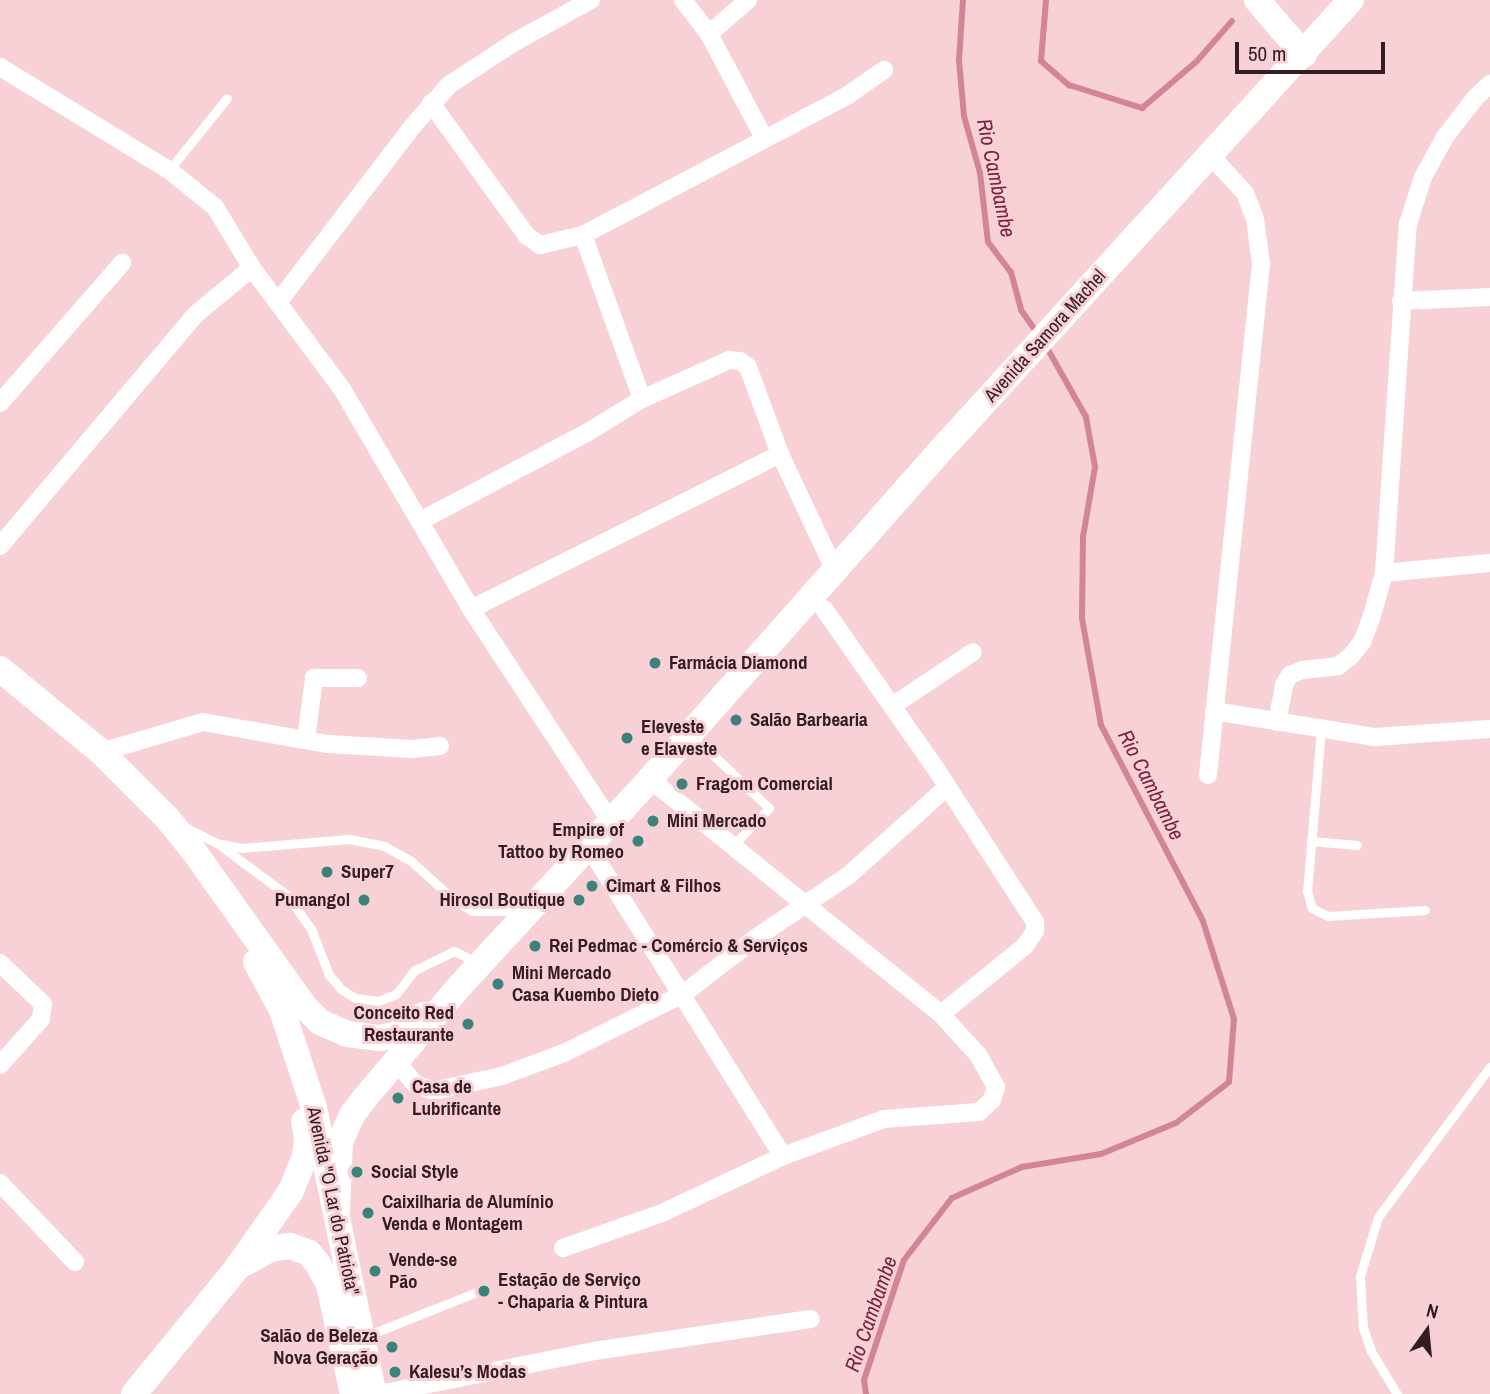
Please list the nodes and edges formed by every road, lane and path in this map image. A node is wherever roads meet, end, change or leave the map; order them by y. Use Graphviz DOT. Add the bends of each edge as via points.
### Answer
graph roads {
  1 [pos="591,0"];
  2 [pos="683,0"];
  3 [pos="748,0"];
  4 [pos="1351,0"];
  5 [pos="1264,7"];
  6 [pos="709,34"];
  7 [pos="1304,55"];
  8 [pos="0,67"];
  9 [pos="884,70"];
  10 [pos="1490,84"];
  11 [pos="227,98"];
  12 [pos="431,103"];
  13 [pos="764,138"];
  14 [pos="1211,156"];
  15 [pos="169,170"];
  16 [pos="583,235"];
  17 [pos="122,263"];
  18 [pos="252,268"];
  19 [pos="1490,298"];
  20 [pos="279,301"];
  21 [pos="1401,301"];
  22 [pos="642,398"];
  23 [pos="0,402"];
  24 [pos="780,454"];
  25 [pos="422,520"];
  26 [pos="0,546"];
  27 [pos="1490,563"];
  28 [pos="835,571"];
  29 [pos="1384,573"];
  30 [pos="471,609"];
  31 [pos="824,609"];
  32 [pos="973,652"];
  33 [pos="0,668"];
  34 [pos="358,678"];
  35 [pos="892,706"];
  36 [pos="1214,711"];
  37 [pos="1277,722"];
  38 [pos="1321,729"];
  39 [pos="1490,729"];
  40 [pos="691,734"];
  41 [pos="306,740"];
  42 [pos="440,746"];
  43 [pos="101,752"];
  44 [pos="1208,775"];
  45 [pos="650,779"];
  46 [pos="947,787"];
  47 [pos="167,818"];
  48 [pos="611,822"];
  49 [pos="1311,841"];
  50 [pos="217,843"];
  51 [pos="733,845"];
  52 [pos="1357,845"];
  53 [pos="589,847"];
  54 [pos="216,883"];
  55 [pos="807,904"];
  56 [pos="533,910"];
  57 [pos="1425,910"];
  58 [pos="0,963"];
  59 [pos="480,965"];
  60 [pos="458,988"];
  61 [pos="683,994"];
  62 [pos="282,1010"];
  63 [pos="940,1014"];
  64 [pos="397,1062"];
  65 [pos="0,1065"];
  66 [pos="1490,1067"];
  67 [pos="783,1156"];
  68 [pos="0,1183"];
  69 [pos="337,1210"];
  70 [pos="563,1248"];
  71 [pos="75,1262"];
  72 [pos="237,1268"];
  73 [pos="474,1293"];
  74 [pos="811,1319"];
  75 [pos="362,1338"];
  76 [pos="134,1394"];
  77 [pos="353,1394"];
  78 [pos="377,1394"];
  79 [pos="1397,1394"];
  1 -- 12 [label="street" via="479,65"];
  2 -- 6 [label="street"];
  3 -- 6 [label="street"];
  4 -- 7 [label="main road, Avenida Samora Machel"];
  5 -- 7 [label="main road"];
  6 -- 13 [label="street"];
  7 -- 14 [label="main road, Avenida Samora Machel"];
  8 -- 15 [label="street"];
  9 -- 13 [label="street" via="848,95"];
  10 -- 21 [label="street" via="1445,137 1423,177 1408,224"];
  11 -- 15 [label="lane"];
  12 -- 16 [label="street" via="533,242 554,244"];
  12 -- 20 [label="street"];
  13 -- 16 [label="street"];
  14 -- 28 [label="main road, Avenida Samora Machel"];
  14 -- 36 [label="street" via="1245,192 1255,219 1261,264"];
  15 -- 18 [label="street" via="215,207"];
  16 -- 22 [label="street"];
  17 -- 23 [label="street"];
  18 -- 20 [label="street"];
  18 -- 26 [label="street" via="196,314"];
  19 -- 21 [label="street"];
  20 -- 25 [label="street" via="342,389"];
  21 -- 29 [label="street"];
  22 -- 24 [label="street" via="729,360 740,361 748,367"];
  22 -- 25 [label="street" via="588,432"];
  24 -- 28 [label="street"];
  24 -- 30 [label="street"];
  25 -- 30 [label="street"];
  27 -- 29 [label="street"];
  28 -- 40 [label="main road, Avenida Samora Machel"];
  29 -- 37 [label="street" via="1362,642 1338,666 1290,675"];
  30 -- 48 [label="street"];
  31 -- 35 [label="street"];
  32 -- 35 [label="street"];
  33 -- 43 [label="main road, Avenida \"O Lar do Patriota\""];
  34 -- 41 [label="street" via="314,678"];
  35 -- 46 [label="street"];
  36 -- 37 [label="street"];
  36 -- 44 [label="street"];
  37 -- 38 [label="street"];
  38 -- 39 [label="street" via="1375,737"];
  38 -- 49 [label="lane"];
  40 -- 45 [label="main road, Avenida Samora Machel"];
  40 -- 51 [label="lane" via="769,808"];
  41 -- 42 [label="street" via="377,748"];
  41 -- 43 [label="street" via="203,722"];
  43 -- 47 [label="main road, Avenida \"O Lar do Patriota\""];
  45 -- 48 [label="main road, Avenida Samora Machel"];
  45 -- 51 [label="street"];
  46 -- 55 [label="street" via="849,875"];
  46 -- 63 [label="street" via="1035,922 1035,931 1025,946"];
  47 -- 50 [label="lane"];
  47 -- 54 [label="main road, Avenida \"O Lar do Patriota\""];
  48 -- 53 [label="main road, Avenida Samora Machel"];
  49 -- 52 [label="lane"];
  49 -- 57 [label="lane" via="1307,891 1318,914"];
  50 -- 56 [label="lane" via="241,848 349,839 384,846 411,861 472,911"];
  50 -- 59 [label="lane" via="287,895 311,929 329,975 355,998 378,1001 396,994 415,970 454,951"];
  51 -- 55 [label="street"];
  53 -- 56 [label="main road, Avenida Samora Machel"];
  53 -- 61 [label="street"];
  54 -- 60 [label="main road, Avenida \"O Lar do Patriota\"" via="305,1007 332,1028 362,1038 395,1035"];
  54 -- 62 [label="main road, Avenida \"O Lar do Patriota\""];
  55 -- 61 [label="street"];
  55 -- 63 [label="street"];
  56 -- 59 [label="main road, Avenida Samora Machel"];
  58 -- 65 [label="street" via="43,1004 41,1019"];
  59 -- 60 [label="main road, Avenida Samora Machel"];
  60 -- 64 [label="main road"];
  61 -- 64 [label="street" via="564,1053 502,1076 433,1091 415,1084"];
  61 -- 67 [label="street"];
  62 -- 69 [label="main road, Avenida \"O Lar do Patriota\"" via="314,1108"];
  62 -- 72 [label="main road, Avenida \"O Lar do Patriota\"" via="307,1139 305,1156 291,1191"];
  63 -- 67 [label="street" via="989,1071 996,1087 992,1100 979,1112 884,1119"];
  64 -- 69 [label="main road" via="363,1099 346,1127 340,1142"];
  66 -- 79 [label="lane" via="1378,1216 1360,1276 1363,1328"];
  67 -- 70 [label="street" via="662,1213"];
  68 -- 71 [label="street"];
  69 -- 75 [label="main road, Avenida \"O Lar do Patriota\""];
  72 -- 76 [label="main road"];
  72 -- 77 [label="main road, Avenida \"O Lar do Patriota\"" via="280,1247 309,1254 329,1285"];
  73 -- 75 [label="lane"];
  74 -- 78 [label="street" via="594,1351"];
  75 -- 78 [label="main road, Avenida \"O Lar do Patriota\""];
}
